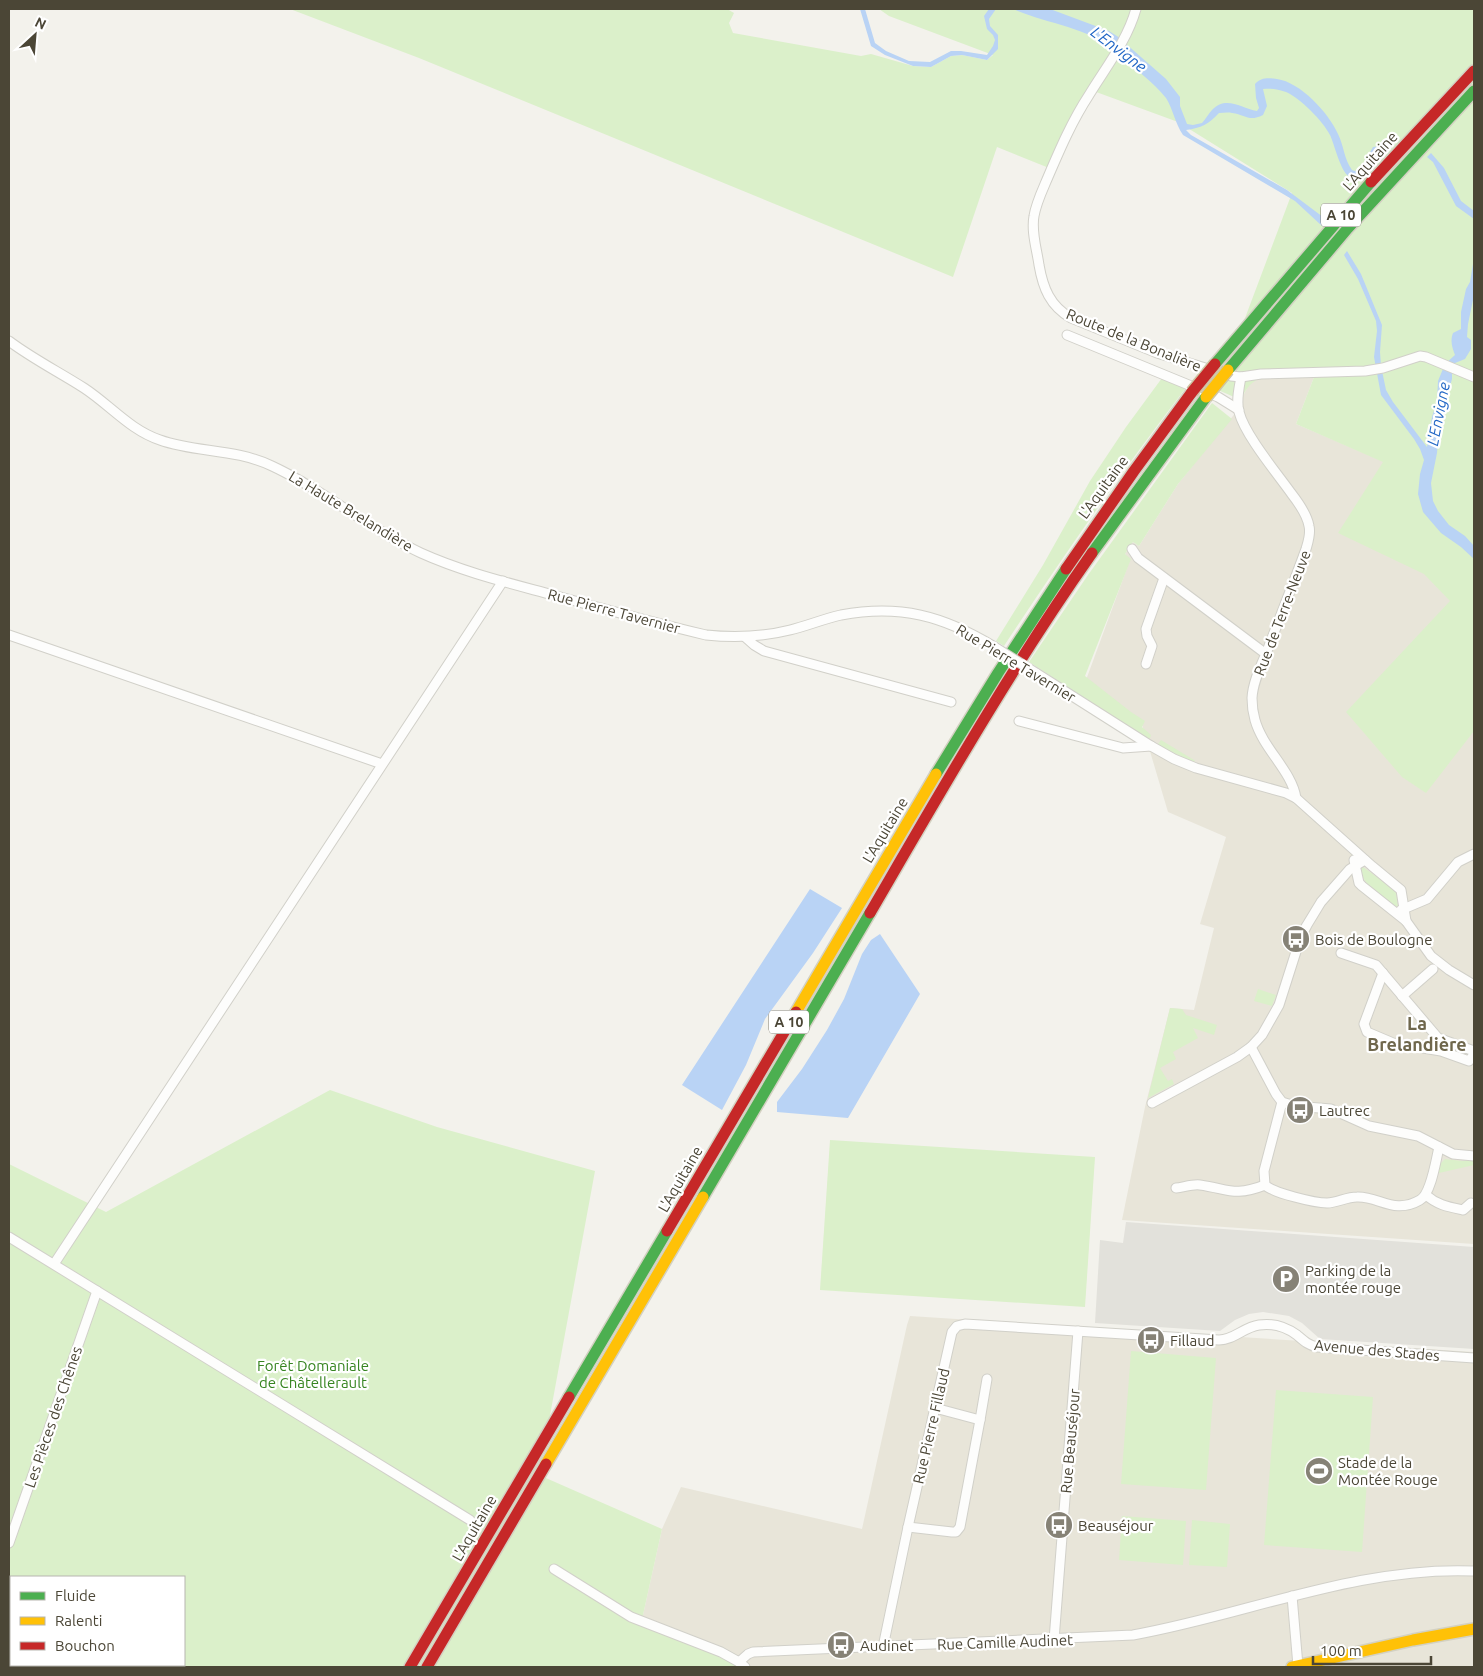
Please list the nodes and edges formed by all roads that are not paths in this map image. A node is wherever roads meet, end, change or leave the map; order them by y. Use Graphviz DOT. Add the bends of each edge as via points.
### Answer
graph roads {
  1 [pos="1136,9"];
  2 [pos="1474,71"];
  3 [pos="1474,91"];
  4 [pos="1067,336"];
  5 [pos="9,342"];
  6 [pos="1241,377"];
  7 [pos="1474,377"];
  8 [pos="1239,410"];
  9 [pos="1132,549"];
  10 [pos="1164,578"];
  11 [pos="503,582"];
  12 [pos="9,635"];
  13 [pos="745,637"];
  14 [pos="1266,654"];
  15 [pos="1146,664"];
  16 [pos="951,702"];
  17 [pos="1019,720"];
  18 [pos="1151,746"];
  19 [pos="382,764"];
  20 [pos="1296,798"];
  21 [pos="1349,846"];
  22 [pos="1474,854"];
  23 [pos="1364,860"];
  24 [pos="1355,864"];
  25 [pos="1404,907"];
  26 [pos="1394,911"];
  27 [pos="1406,921"];
  28 [pos="1341,953"];
  29 [pos="1433,969"];
  30 [pos="1383,973"];
  31 [pos="1474,985"];
  32 [pos="1402,996"];
  33 [pos="1251,1047"];
  34 [pos="1474,1052"];
  35 [pos="1282,1102"];
  36 [pos="1152,1103"];
  37 [pos="1439,1147"];
  38 [pos="1474,1156"];
  39 [pos="1265,1185"];
  40 [pos="1176,1188"];
  41 [pos="1426,1195"];
  42 [pos="1471,1203"];
  43 [pos="9,1237"];
  44 [pos="54,1264"];
  45 [pos="97,1291"];
  46 [pos="1078,1331"];
  47 [pos="1474,1358"];
  48 [pos="987,1379"];
  49 [pos="935,1408"];
  50 [pos="980,1420"];
  51 [pos="470,1520"];
  52 [pos="908,1527"];
  53 [pos="9,1543"];
  54 [pos="554,1569"];
  55 [pos="1474,1571"];
  56 [pos="1292,1596"];
  57 [pos="1474,1629"];
  58 [pos="1054,1640"];
  59 [pos="883,1647"];
  60 [pos="742,1665"];
  61 [pos="410,1667"];
  62 [pos="427,1667"];
  63 [pos="1295,1667"];
  1 -- 6 [label="street, Route de la Bonalière" via="1117,53 1077,116 1037,206 1033,223 1040,269 1054,306 1071,318 1157,353"];
  2 -- 61 [label="main road, L'Aquitaine / A 10, bridge" via="1334,223 1214,364 1088,534 972,714"];
  3 -- 62 [label="main road, L'Aquitaine / A 10, bridge" via="1352,224 1228,370 1100,542 1038,634"];
  4 -- 8 [label="street" via="1218,397"];
  5 -- 11 [label="street, La Haute Brelandière" via="84,388 150,437 260,460 289,474 406,546"];
  6 -- 7 [label="street, Route de la Bonalière" via="1372,370 1420,356"];
  6 -- 8 [label="street, Rue de Terre-Neuve"];
  8 -- 14 [label="street, Rue de Terre-Neuve" via="1250,434 1295,499 1310,527 1306,549"];
  9 -- 10 [label="street" via="1138,558"];
  10 -- 14 [label="street"];
  10 -- 15 [label="street" via="1146,629 1152,650"];
  11 -- 13 [label="street, Rue Pierre Tavernier" via="684,630"];
  11 -- 19 [label="street"];
  12 -- 19 [label="street"];
  13 -- 16 [label="street" via="764,650"];
  13 -- 18 [label="street, Rue Pierre Tavernier, bridge" via="791,630 840,615 877,611 896,611 935,619 954,625 993,646"];
  14 -- 20 [label="street, Rue de Terre-Neuve" via="1252,697 1255,721 1270,751 1291,781"];
  17 -- 18 [label="street" via="1123,748"];
  18 -- 20 [label="street, Rue Pierre Tavernier" via="1196,768"];
  19 -- 44 [label="street"];
  20 -- 21 [label="street, Rue Pierre Tavernier"];
  21 -- 23 [label="street, Rue Pierre Tavernier"];
  21 -- 24 [label="street, Rue Pierre Tavernier"];
  22 -- 25 [label="street" via="1458,862 1427,898"];
  23 -- 24 [label="street"];
  23 -- 25 [label="street, Rue Pierre Tavernier" via="1401,890"];
  24 -- 26 [label="street, Rue Pierre Tavernier" via="1359,883"];
  24 -- 33 [label="street" via="1321,902 1307,925 1279,1005"];
  25 -- 26 [label="street"];
  25 -- 27 [label="street, Rue Pierre Tavernier"];
  26 -- 27 [label="street, Rue Pierre Tavernier"];
  27 -- 31 [label="street, Rue Pierre Tavernier" via="1431,956"];
  28 -- 30 [label="street" via="1376,965"];
  29 -- 32 [label="street"];
  30 -- 32 [label="street"];
  30 -- 34 [label="street" via="1364,1024 1367,1032 1393,1043 1441,1051 1469,1061"];
  32 -- 34 [label="street" via="1438,1038"];
  33 -- 35 [label="street"];
  33 -- 36 [label="street"];
  35 -- 37 [label="street" via="1331,1109 1369,1126 1418,1136"];
  35 -- 39 [label="street" via="1264,1171"];
  37 -- 38 [label="street" via="1454,1154"];
  37 -- 41 [label="street"];
  39 -- 40 [label="street" via="1241,1192 1198,1185"];
  39 -- 41 [label="street" via="1275,1191 1320,1203 1357,1196 1403,1205 1419,1201"];
  41 -- 42 [label="street" via="1442,1206 1464,1210"];
  43 -- 44 [label="street"];
  44 -- 45 [label="street"];
  45 -- 51 [label="street"];
  45 -- 53 [label="street, Les Pièces des Chênes"];
  46 -- 47 [label="street, Avenue des Stades" via="1219,1340 1247,1328 1269,1325 1288,1330 1317,1347"];
  46 -- 49 [label="street, Rue Pierre Fillaud" via="957,1326 952,1332"];
  46 -- 58 [label="street, Rue Beauséjour"];
  48 -- 50 [label="street"];
  49 -- 50 [label="street"];
  49 -- 52 [label="street, Rue Pierre Fillaud"];
  50 -- 52 [label="street" via="959,1530"];
  52 -- 59 [label="street, Rue Pierre Fillaud"];
  54 -- 60 [label="street, Rue Camille Audinet" via="631,1617 721,1652"];
  55 -- 56 [label="street, Rue Camille Audinet" via="1424,1571"];
  56 -- 58 [label="street, Rue Camille Audinet" via="1149,1632"];
  56 -- 63 [label="street"];
  57 -- 63 [label="main road"];
  58 -- 59 [label="street, Rue Camille Audinet"];
  59 -- 60 [label="street, Rue Camille Audinet" via="753,1652 748,1654"];
}
